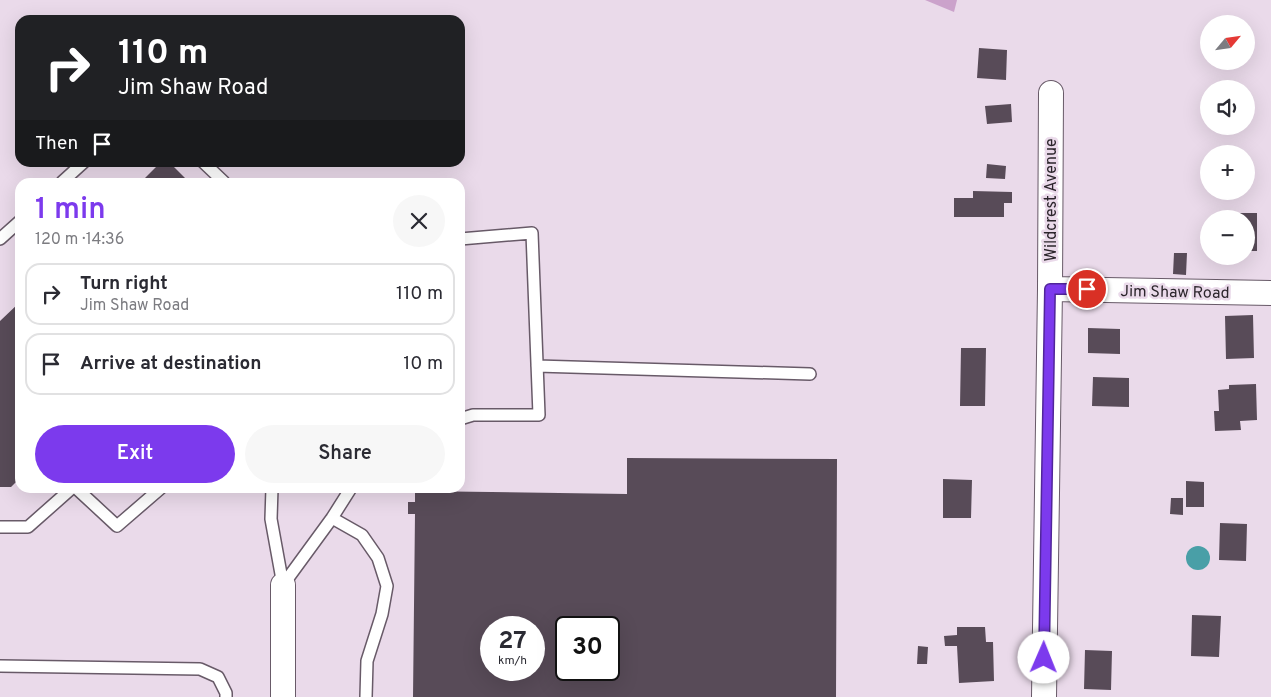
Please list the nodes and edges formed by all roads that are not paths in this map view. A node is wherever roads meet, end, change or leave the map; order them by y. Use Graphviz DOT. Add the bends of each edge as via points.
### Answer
graph roads {
  1 [pos="1051,94"];
  2 [pos="78,167"];
  3 [pos="208,167"];
  4 [pos="66,178"];
  5 [pos="220,178"];
  6 [pos="15,226"];
  7 [pos="0,239"];
  8 [pos="465,239"];
  9 [pos="1050,289"];
  10 [pos="1271,293"];
  11 [pos="537,366"];
  12 [pos="810,374"];
  13 [pos="465,417"];
  14 [pos="66,493"];
  15 [pos="81,493"];
  16 [pos="155,493"];
  17 [pos="272,493"];
  18 [pos="348,493"];
  19 [pos="332,518"];
  20 [pos="0,527"];
  21 [pos="283,584"];
  22 [pos="0,666"];
  23 [pos="226,697"];
  24 [pos="282,697"];
  25 [pos="366,697"];
  26 [pos="1044,697"];
  1 -- 9 [label="street, Wildcrest Avenue"];
  2 -- 4 [label="lane"];
  3 -- 5 [label="lane"];
  6 -- 7 [label="lane"];
  8 -- 11 [label="lane" via="532,233"];
  9 -- 10 [label="street, Jim Shaw Road"];
  9 -- 26 [label="street, Wildcrest Avenue"];
  11 -- 12 [label="lane"];
  11 -- 13 [label="lane" via="538,415"];
  14 -- 20 [label="lane" via="28,527"];
  15 -- 16 [label="lane" via="117,526"];
  17 -- 21 [label="lane" via="271,518"];
  18 -- 19 [label="lane"];
  19 -- 21 [label="lane"];
  19 -- 25 [label="lane" via="362,535 378,558 388,586 367,661"];
  21 -- 24 [label="street"];
  22 -- 23 [label="lane" via="200,669 218,677"];
}
